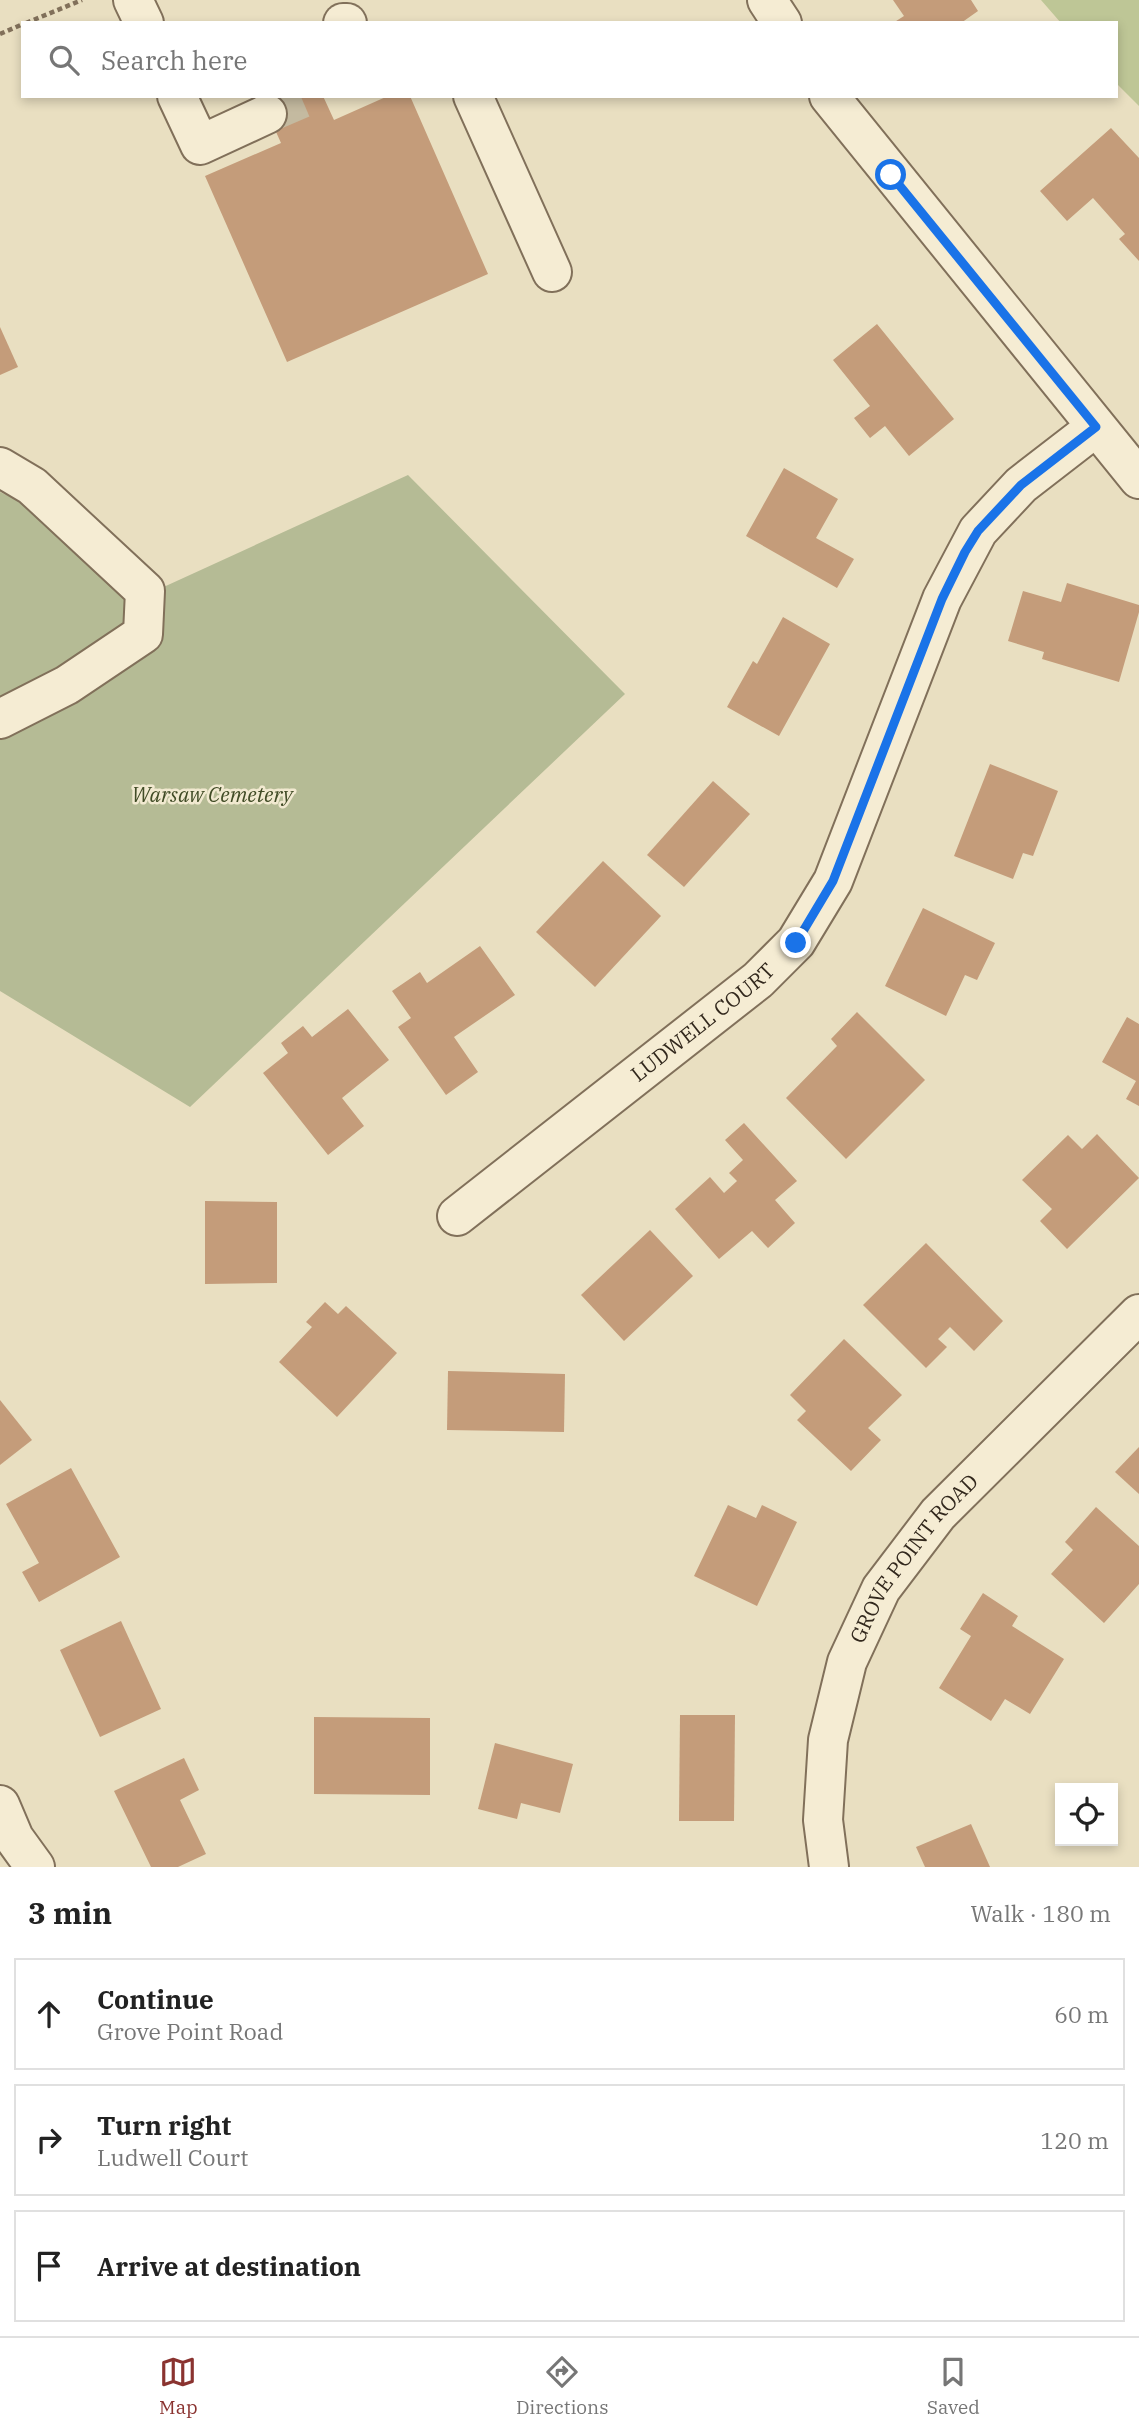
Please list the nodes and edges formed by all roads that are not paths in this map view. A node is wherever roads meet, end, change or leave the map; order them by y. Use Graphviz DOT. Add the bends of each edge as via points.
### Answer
graph roads {
  1 [pos="134,0"];
  2 [pos="143,21"];
  3 [pos="178,98"];
  4 [pos="474,98"];
  5 [pos="831,98"];
  6 [pos="267,114"];
  7 [pos="552,272"];
  8 [pos="1096,427"];
  9 [pos="0,467"];
  10 [pos="1139,479"];
  11 [pos="0,719"];
  12 [pos="457,1216"];
  13 [pos="1139,1314"];
  14 [pos="0,1805"];
  15 [pos="35,1867"];
  16 [pos="830,1867"];
  1 -- 2 [label="street"];
  3 -- 6 [label="street" via="200,145"];
  4 -- 7 [label="street"];
  5 -- 8 [label="street"];
  8 -- 10 [label="street"];
  8 -- 12 [label="street, LUDWELL COURT" via="1021,485 965,552 942,599 833,881 796,943 758,980"];
  9 -- 11 [label="street" via="32,486 145,591 143,634 66,685"];
  13 -- 16 [label="street, GROVE POINT ROAD" via="938,1514 881,1589 847,1662 828,1740 823,1821"];
  14 -- 15 [label="street" via="14,1838"];
}
